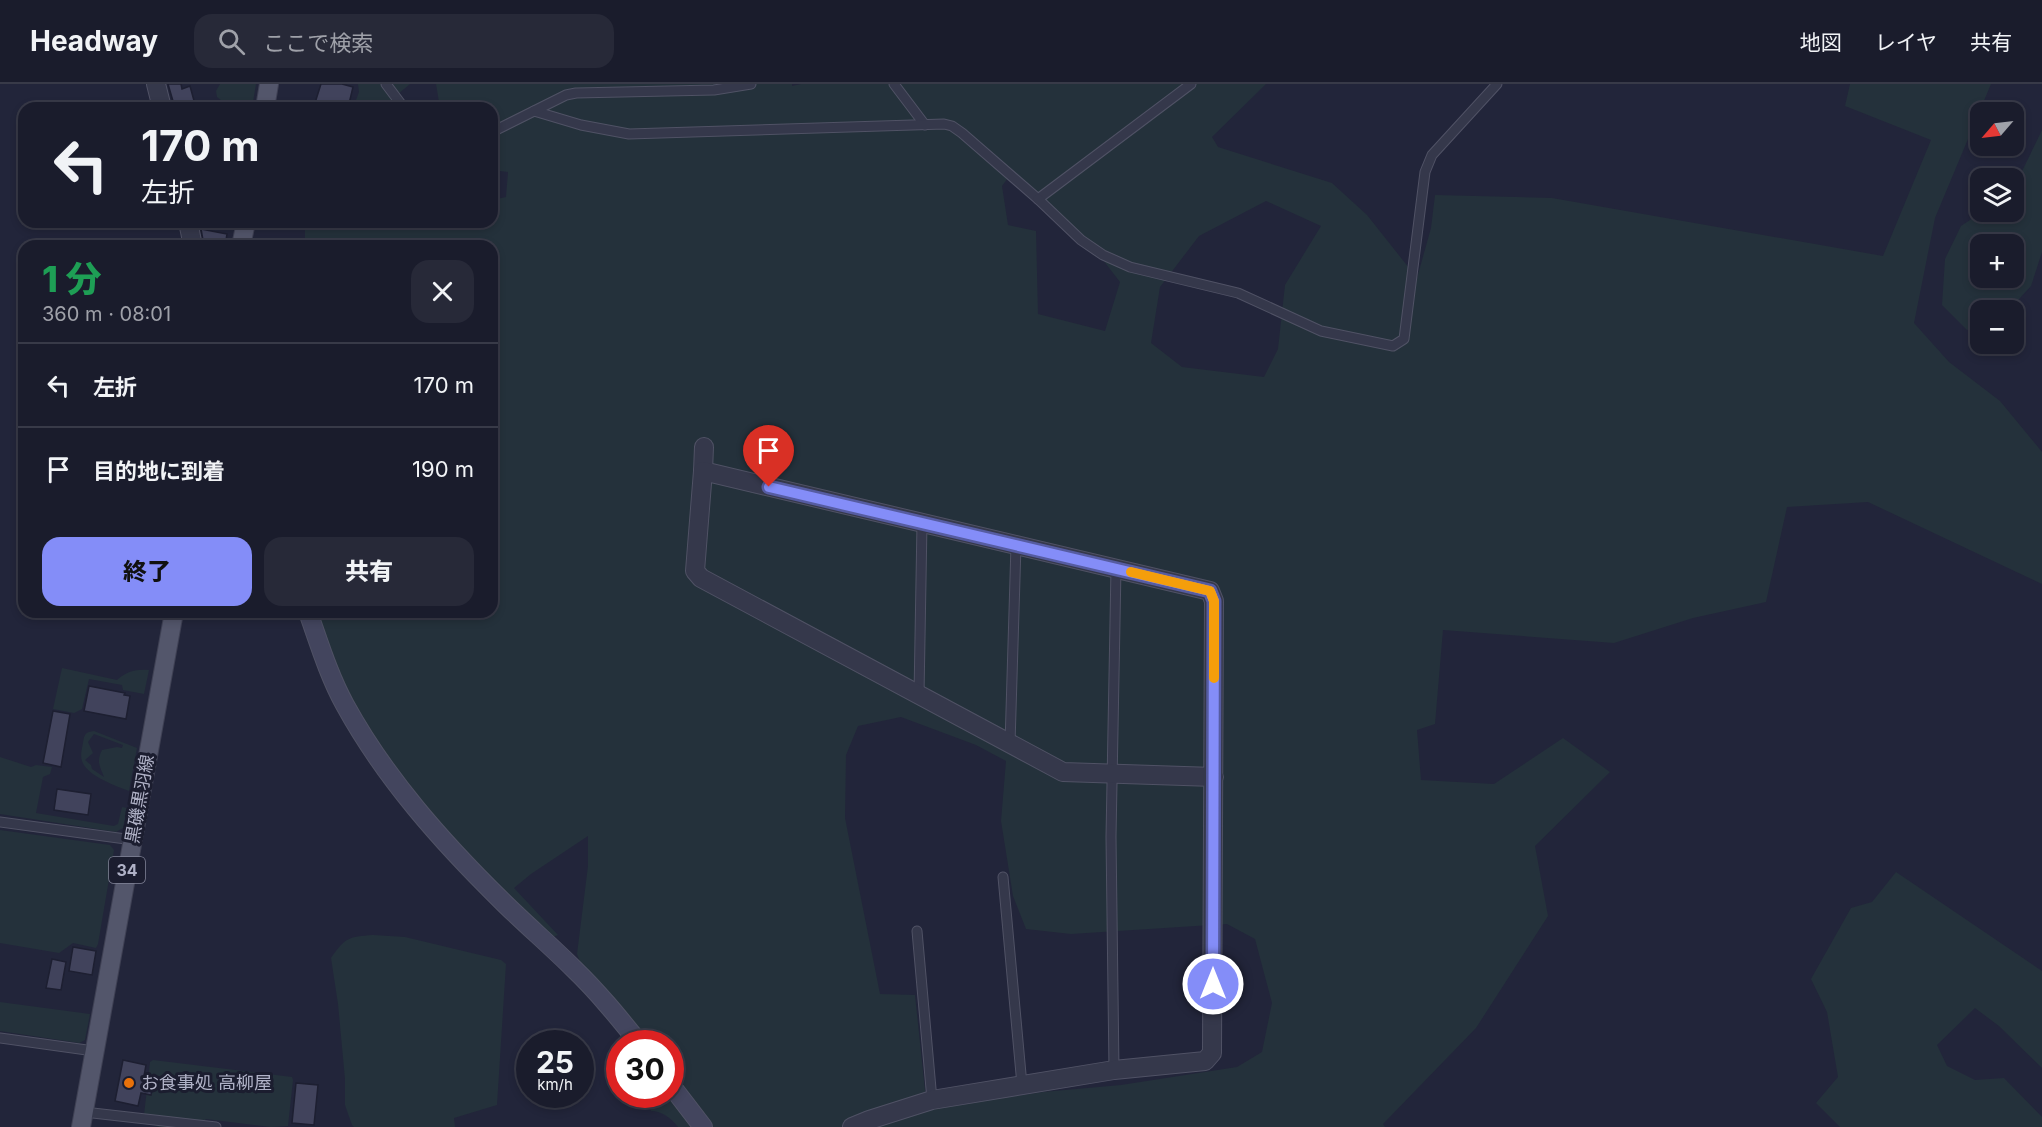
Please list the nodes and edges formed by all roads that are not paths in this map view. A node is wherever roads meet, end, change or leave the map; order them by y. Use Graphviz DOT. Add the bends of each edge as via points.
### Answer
graph roads {
  1 [pos="156,84"];
  2 [pos="269,84"];
  3 [pos="386,84"];
  4 [pos="752,84"];
  5 [pos="894,84"];
  6 [pos="1191,84"];
  7 [pos="1497,84"];
  8 [pos="160,102"];
  9 [pos="266,102"];
  10 [pos="400,102"];
  11 [pos="534,111"];
  12 [pos="925,125"];
  13 [pos="498,129"];
  14 [pos="1038,199"];
  15 [pos="704,447"];
  16 [pos="703,471"];
  17 [pos="922,523"];
  18 [pos="1016,545"];
  19 [pos="1116,568"];
  20 [pos="173,618"];
  21 [pos="310,618"];
  22 [pos="919,694"];
  23 [pos="1010,744"];
  24 [pos="1112,774"];
  25 [pos="1214,777"];
  26 [pos="0,822"];
  27 [pos="133,840"];
  28 [pos="1003,877"];
  29 [pos="917,932"];
  30 [pos="628,1030"];
  31 [pos="0,1038"];
  32 [pos="94,1051"];
  33 [pos="1114,1070"];
  34 [pos="1022,1085"];
  35 [pos="932,1100"];
  36 [pos="684,1102"];
  37 [pos="82,1119"];
  38 [pos="201,1126"];
  39 [pos="216,1127"];
  40 [pos="703,1127"];
  41 [pos="852,1127"];
  1 -- 8 [label="street"];
  2 -- 9 [label="main road"];
  3 -- 10 [label="lane"];
  4 -- 11 [label="lane" via="714,90 576,93"];
  5 -- 12 [label="lane"];
  6 -- 14 [label="lane"];
  7 -- 14 [label="lane" via="1432,155 1425,172 1404,339 1393,346 1320,331 1238,293 1130,267 1081,240"];
  11 -- 12 [label="lane" via="630,134"];
  11 -- 13 [label="lane"];
  12 -- 14 [label="lane" via="952,126"];
  15 -- 16 [label="street"];
  16 -- 17 [label="street"];
  16 -- 22 [label="street" via="695,571 701,578"];
  17 -- 18 [label="street"];
  17 -- 22 [label="lane"];
  18 -- 19 [label="street"];
  18 -- 23 [label="lane"];
  19 -- 24 [label="lane"];
  19 -- 25 [label="street" via="1210,591 1214,601"];
  20 -- 27 [label="main road, 黒磯黒羽線 / 34"];
  21 -- 30 [label="street" via="344,703 369,747 446,844 574,969"];
  22 -- 23 [label="street"];
  23 -- 24 [label="street" via="1064,772"];
  24 -- 25 [label="street"];
  24 -- 33 [label="lane"];
  25 -- 33 [label="street" via="1212,1053 1205,1061"];
  26 -- 27 [label="lane"];
  27 -- 32 [label="main road, 黒磯黒羽線 / 34"];
  28 -- 34 [label="lane"];
  29 -- 35 [label="lane"];
  31 -- 32 [label="lane"];
  32 -- 37 [label="main road, 黒磯黒羽線 / 34"];
  33 -- 34 [label="street"];
  34 -- 35 [label="street"];
  35 -- 41 [label="street"];
  36 -- 40 [label="street"];
  37 -- 38 [label="lane"];
  38 -- 39 [label="lane"];
}
